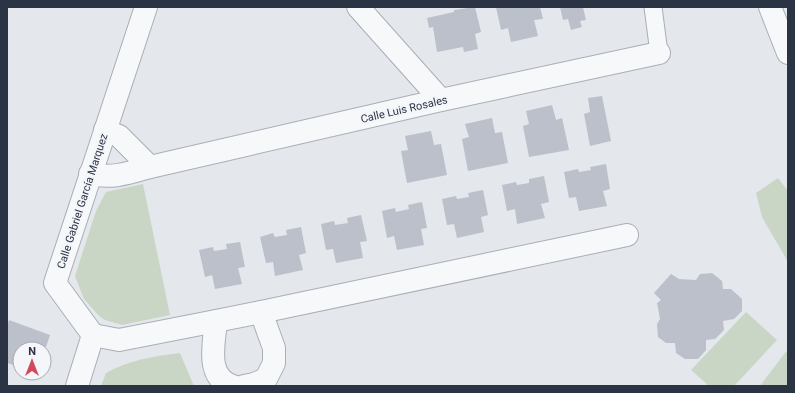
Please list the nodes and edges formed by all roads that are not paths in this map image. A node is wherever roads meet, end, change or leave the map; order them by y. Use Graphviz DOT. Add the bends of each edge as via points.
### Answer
graph roads {
  1 [pos="146,7"];
  2 [pos="358,7"];
  3 [pos="653,7"];
  4 [pos="770,7"];
  5 [pos="659,53"];
  6 [pos="788,53"];
  7 [pos="441,100"];
  8 [pos="105,130"];
  9 [pos="150,167"];
  10 [pos="90,174"];
  11 [pos="627,235"];
  12 [pos="261,312"];
  13 [pos="216,321"];
  14 [pos="93,335"];
  15 [pos="267,382"];
  16 [pos="232,385"];
  17 [pos="77,386"];
  1 -- 8 [label="street, Calle Gabriel García Marquez"];
  2 -- 7 [label="street"];
  3 -- 5 [label="street"];
  4 -- 6 [label="street"];
  5 -- 7 [label="street, Calle Luis Rosales"];
  7 -- 9 [label="street, Calle Luis Rosales"];
  8 -- 9 [label="street" via="119,136"];
  8 -- 10 [label="street, Calle Gabriel García Marquez"];
  9 -- 10 [label="street, Calle Luis Rosales" via="122,175 102,177"];
  10 -- 14 [label="street, Calle Gabriel García Marquez" via="55,283"];
  11 -- 12 [label="street"];
  12 -- 13 [label="street"];
  12 -- 15 [label="street" via="274,348 274,363"];
  13 -- 14 [label="street" via="119,340"];
  13 -- 16 [label="street" via="214,365 218,376"];
  14 -- 17 [label="street"];
  15 -- 16 [label="street"];
}
